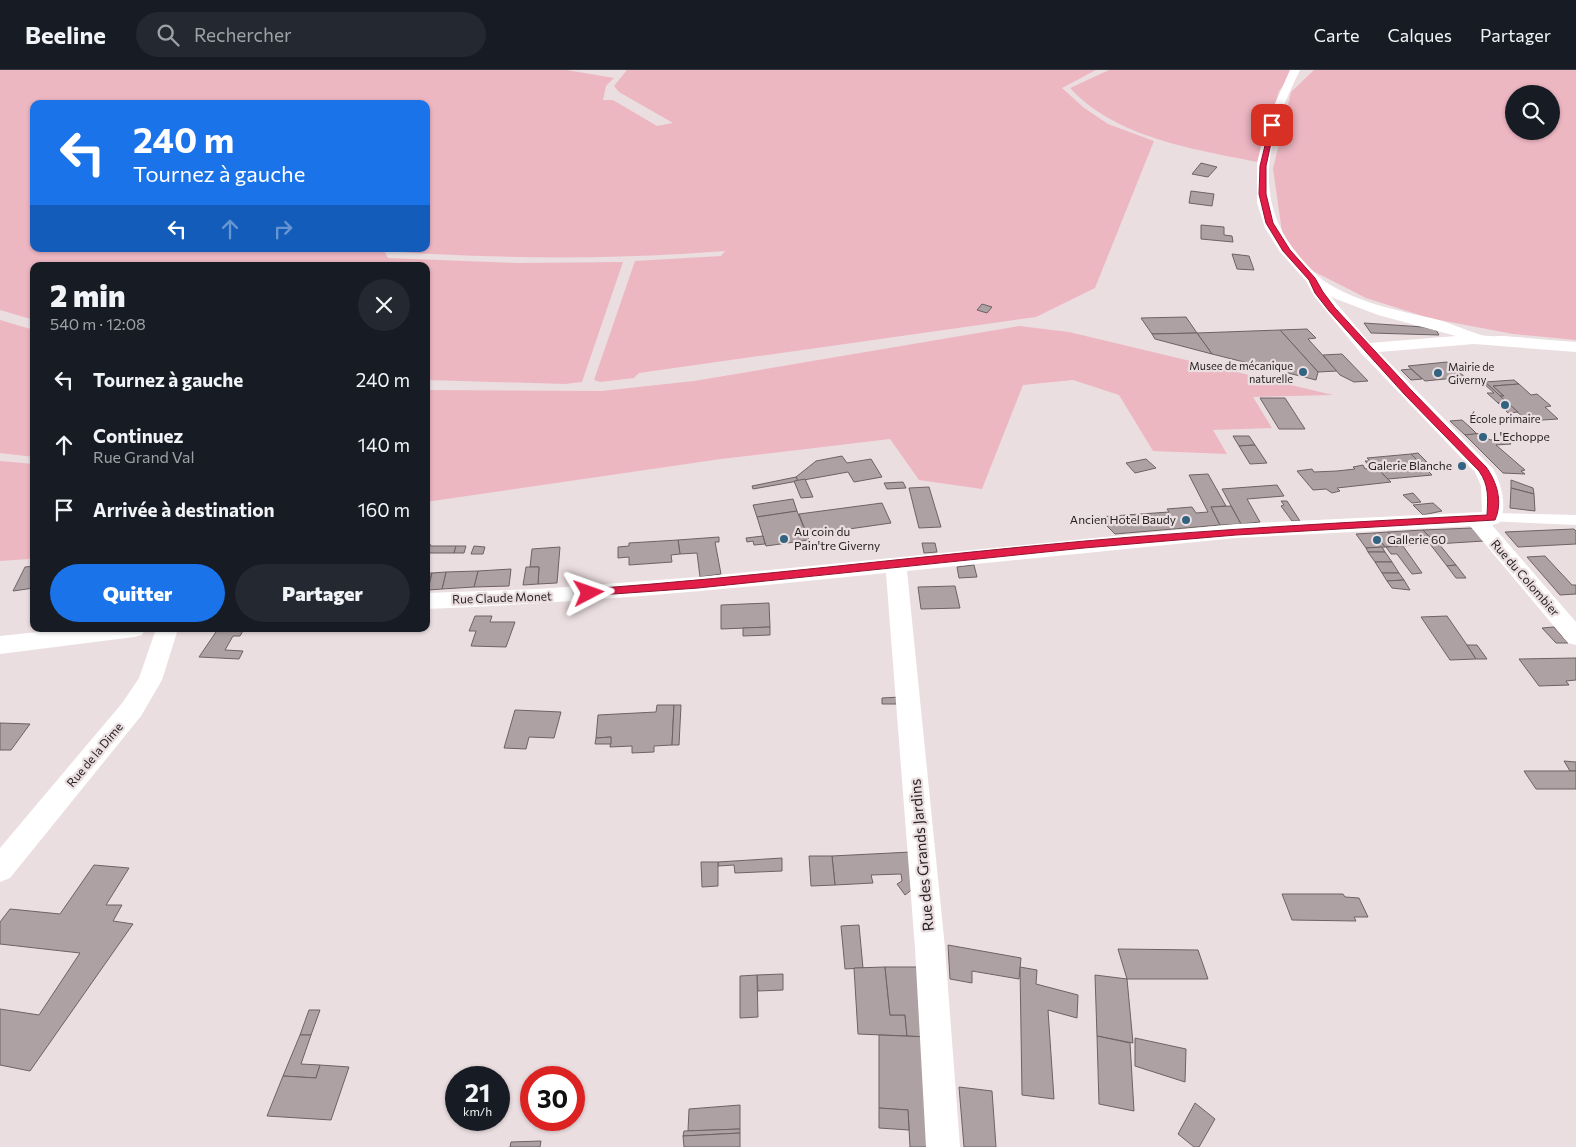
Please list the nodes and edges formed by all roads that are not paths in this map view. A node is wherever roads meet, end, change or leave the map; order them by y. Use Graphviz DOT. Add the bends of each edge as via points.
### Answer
graph roads {
  1 [pos="1296,70"];
  2 [pos="1312,279"];
  3 [pos="1474,339"];
  4 [pos="1576,347"];
  5 [pos="1366,348"];
  6 [pos="1483,518"];
  7 [pos="1576,520"];
  8 [pos="896,564"];
  9 [pos="430,601"];
  10 [pos="109,632"];
  11 [pos="167,632"];
  12 [pos="1576,637"];
  13 [pos="0,645"];
  14 [pos="0,869"];
  15 [pos="943,1147"];
  1 -- 2 [label="street" via="1281,94 1268,140 1262,194 1270,223 1287,251"];
  2 -- 3 [label="street" via="1363,305 1460,331"];
  2 -- 5 [label="street" via="1328,304"];
  3 -- 4 [label="street"];
  3 -- 5 [label="street"];
  5 -- 6 [label="street" via="1490,480 1493,494"];
  6 -- 7 [label="street, Rue Claude Monet"];
  6 -- 8 [label="street, Rue Claude Monet" via="1236,531"];
  6 -- 12 [label="street, Rue du Colombier"];
  8 -- 9 [label="street, Rue Claude Monet" via="538,597"];
  8 -- 15 [label="street, Rue des Grands Jardins" via="930,948"];
  10 -- 13 [label="street"];
  11 -- 14 [label="street, Rue de la Dime" via="150,680 132,709"];
}
